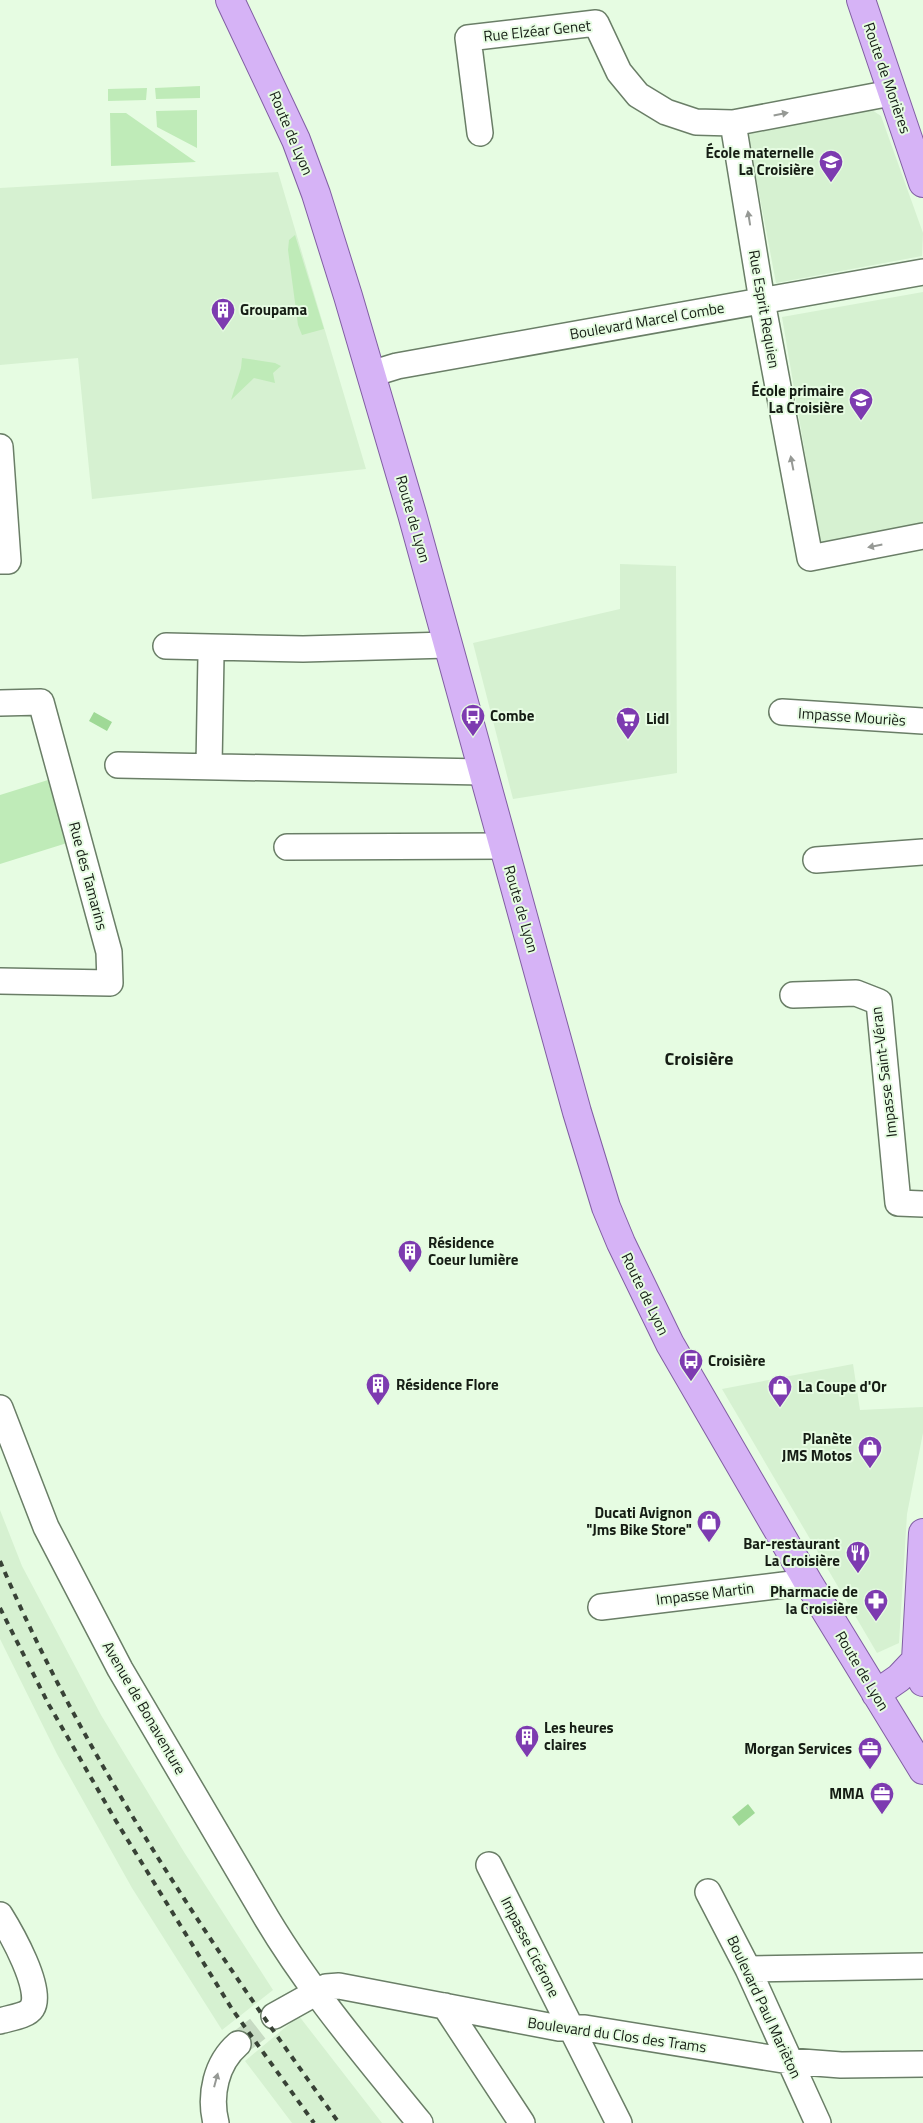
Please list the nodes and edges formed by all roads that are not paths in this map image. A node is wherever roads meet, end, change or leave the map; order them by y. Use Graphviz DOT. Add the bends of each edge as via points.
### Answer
graph roads {
  1 [pos="230,0"];
  2 [pos="861,0"];
  3 [pos="891,93"];
  4 [pos="733,123"];
  5 [pos="480,133"];
  6 [pos="923,183"];
  7 [pos="923,272"];
  8 [pos="762,301"];
  9 [pos="371,374"];
  10 [pos="0,447"];
  11 [pos="923,536"];
  12 [pos="0,561"];
  13 [pos="448,645"];
  14 [pos="166,646"];
  15 [pos="211,655"];
  16 [pos="0,703"];
  17 [pos="782,712"];
  18 [pos="923,721"];
  19 [pos="118,765"];
  20 [pos="209,766"];
  21 [pos="482,772"];
  22 [pos="503,846"];
  23 [pos="287,847"];
  24 [pos="923,852"];
  25 [pos="816,860"];
  26 [pos="0,982"];
  27 [pos="793,995"];
  28 [pos="923,1204"];
  29 [pos="0,1408"];
  30 [pos="923,1533"];
  31 [pos="808,1582"];
  32 [pos="601,1607"];
  33 [pos="921,1667"];
  34 [pos="876,1694"];
  35 [pos="923,1770"];
  36 [pos="489,1865"];
  37 [pos="708,1892"];
  38 [pos="0,1915"];
  39 [pos="923,1966"];
  40 [pos="748,1969"];
  41 [pos="315,1993"];
  42 [pos="445,2006"];
  43 [pos="274,2016"];
  44 [pos="0,2021"];
  45 [pos="572,2028"];
  46 [pos="238,2044"];
  47 [pos="789,2061"];
  48 [pos="923,2064"];
  49 [pos="216,2123"];
  50 [pos="420,2123"];
  51 [pos="522,2123"];
  52 [pos="619,2123"];
  53 [pos="818,2123"];
  1 -- 9 [label="main road, Route de Lyon" via="276,93 303,158"];
  2 -- 3 [label="main road, Route de Morières"];
  4 -- 3 [label="street, Rue Elzéar Genet, one-way"];
  3 -- 6 [label="main road, Route de Morières"];
  4 -- 5 [label="street, Rue Elzéar Genet" via="696,122 666,112 638,95 619,72 596,23 468,38"];
  8 -- 4 [label="street, Rue Esprit Requien, one-way"];
  7 -- 8 [label="street, Boulevard Marcel Combe"];
  8 -- 9 [label="street, Boulevard Marcel Combe" via="396,366"];
  11 -- 8 [label="street, Rue Esprit Requien, one-way" via="810,558"];
  9 -- 13 [label="main road, Route de Lyon"];
  10 -- 12 [label="street" via="8,561"];
  13 -- 14 [label="street" via="302,649"];
  13 -- 21 [label="main road, Route de Lyon"];
  15 -- 20 [label="street"];
  16 -- 26 [label="street, Rue des Tamarins" via="41,702 108,952 110,983"];
  17 -- 18 [label="street, Impasse Mouriès"];
  19 -- 20 [label="street"];
  20 -- 21 [label="street"];
  21 -- 22 [label="main road, Route de Lyon"];
  22 -- 23 [label="street"];
  22 -- 31 [label="main road, Route de Lyon" via="606,1207 650,1305 691,1382"];
  24 -- 25 [label="street"];
  27 -- 28 [label="street, Impasse Saint-Véran" via="856,993 879,1002 898,1203"];
  29 -- 41 [label="street, Avenue de Bonaventure" via="46,1527 116,1661 282,1946"];
  30 -- 33 [label="main road"];
  31 -- 32 [label="street, Impasse Martin"];
  31 -- 34 [label="main road, Route de Lyon"];
  33 -- 34 [label="main road"];
  34 -- 35 [label="main road, Route de Lyon"];
  36 -- 45 [label="street, Impasse Cicérone"];
  37 -- 40 [label="street, Boulevard Paul Marièton"];
  38 -- 44 [label="street" via="21,1950 34,1994 33,2007 28,2012"];
  39 -- 40 [label="street"];
  40 -- 47 [label="street, Boulevard Paul Marièton"];
  41 -- 42 [label="street, Boulevard du Clos des Trams" via="326,1987 339,1986"];
  41 -- 43 [label="street, Boulevard du Clos des Trams"];
  41 -- 50 [label="street, Avenue de Bonaventure"];
  42 -- 45 [label="street, Boulevard du Clos des Trams"];
  42 -- 51 [label="street"];
  45 -- 47 [label="street, Boulevard du Clos des Trams"];
  45 -- 52 [label="street, Impasse Cicérone"];
  49 -- 46 [label="street, one-way" via="213,2092 216,2078 222,2064"];
  47 -- 48 [label="street, Boulevard du Clos des Trams" via="840,2065"];
  47 -- 53 [label="street, Boulevard Paul Marièton"];
}
